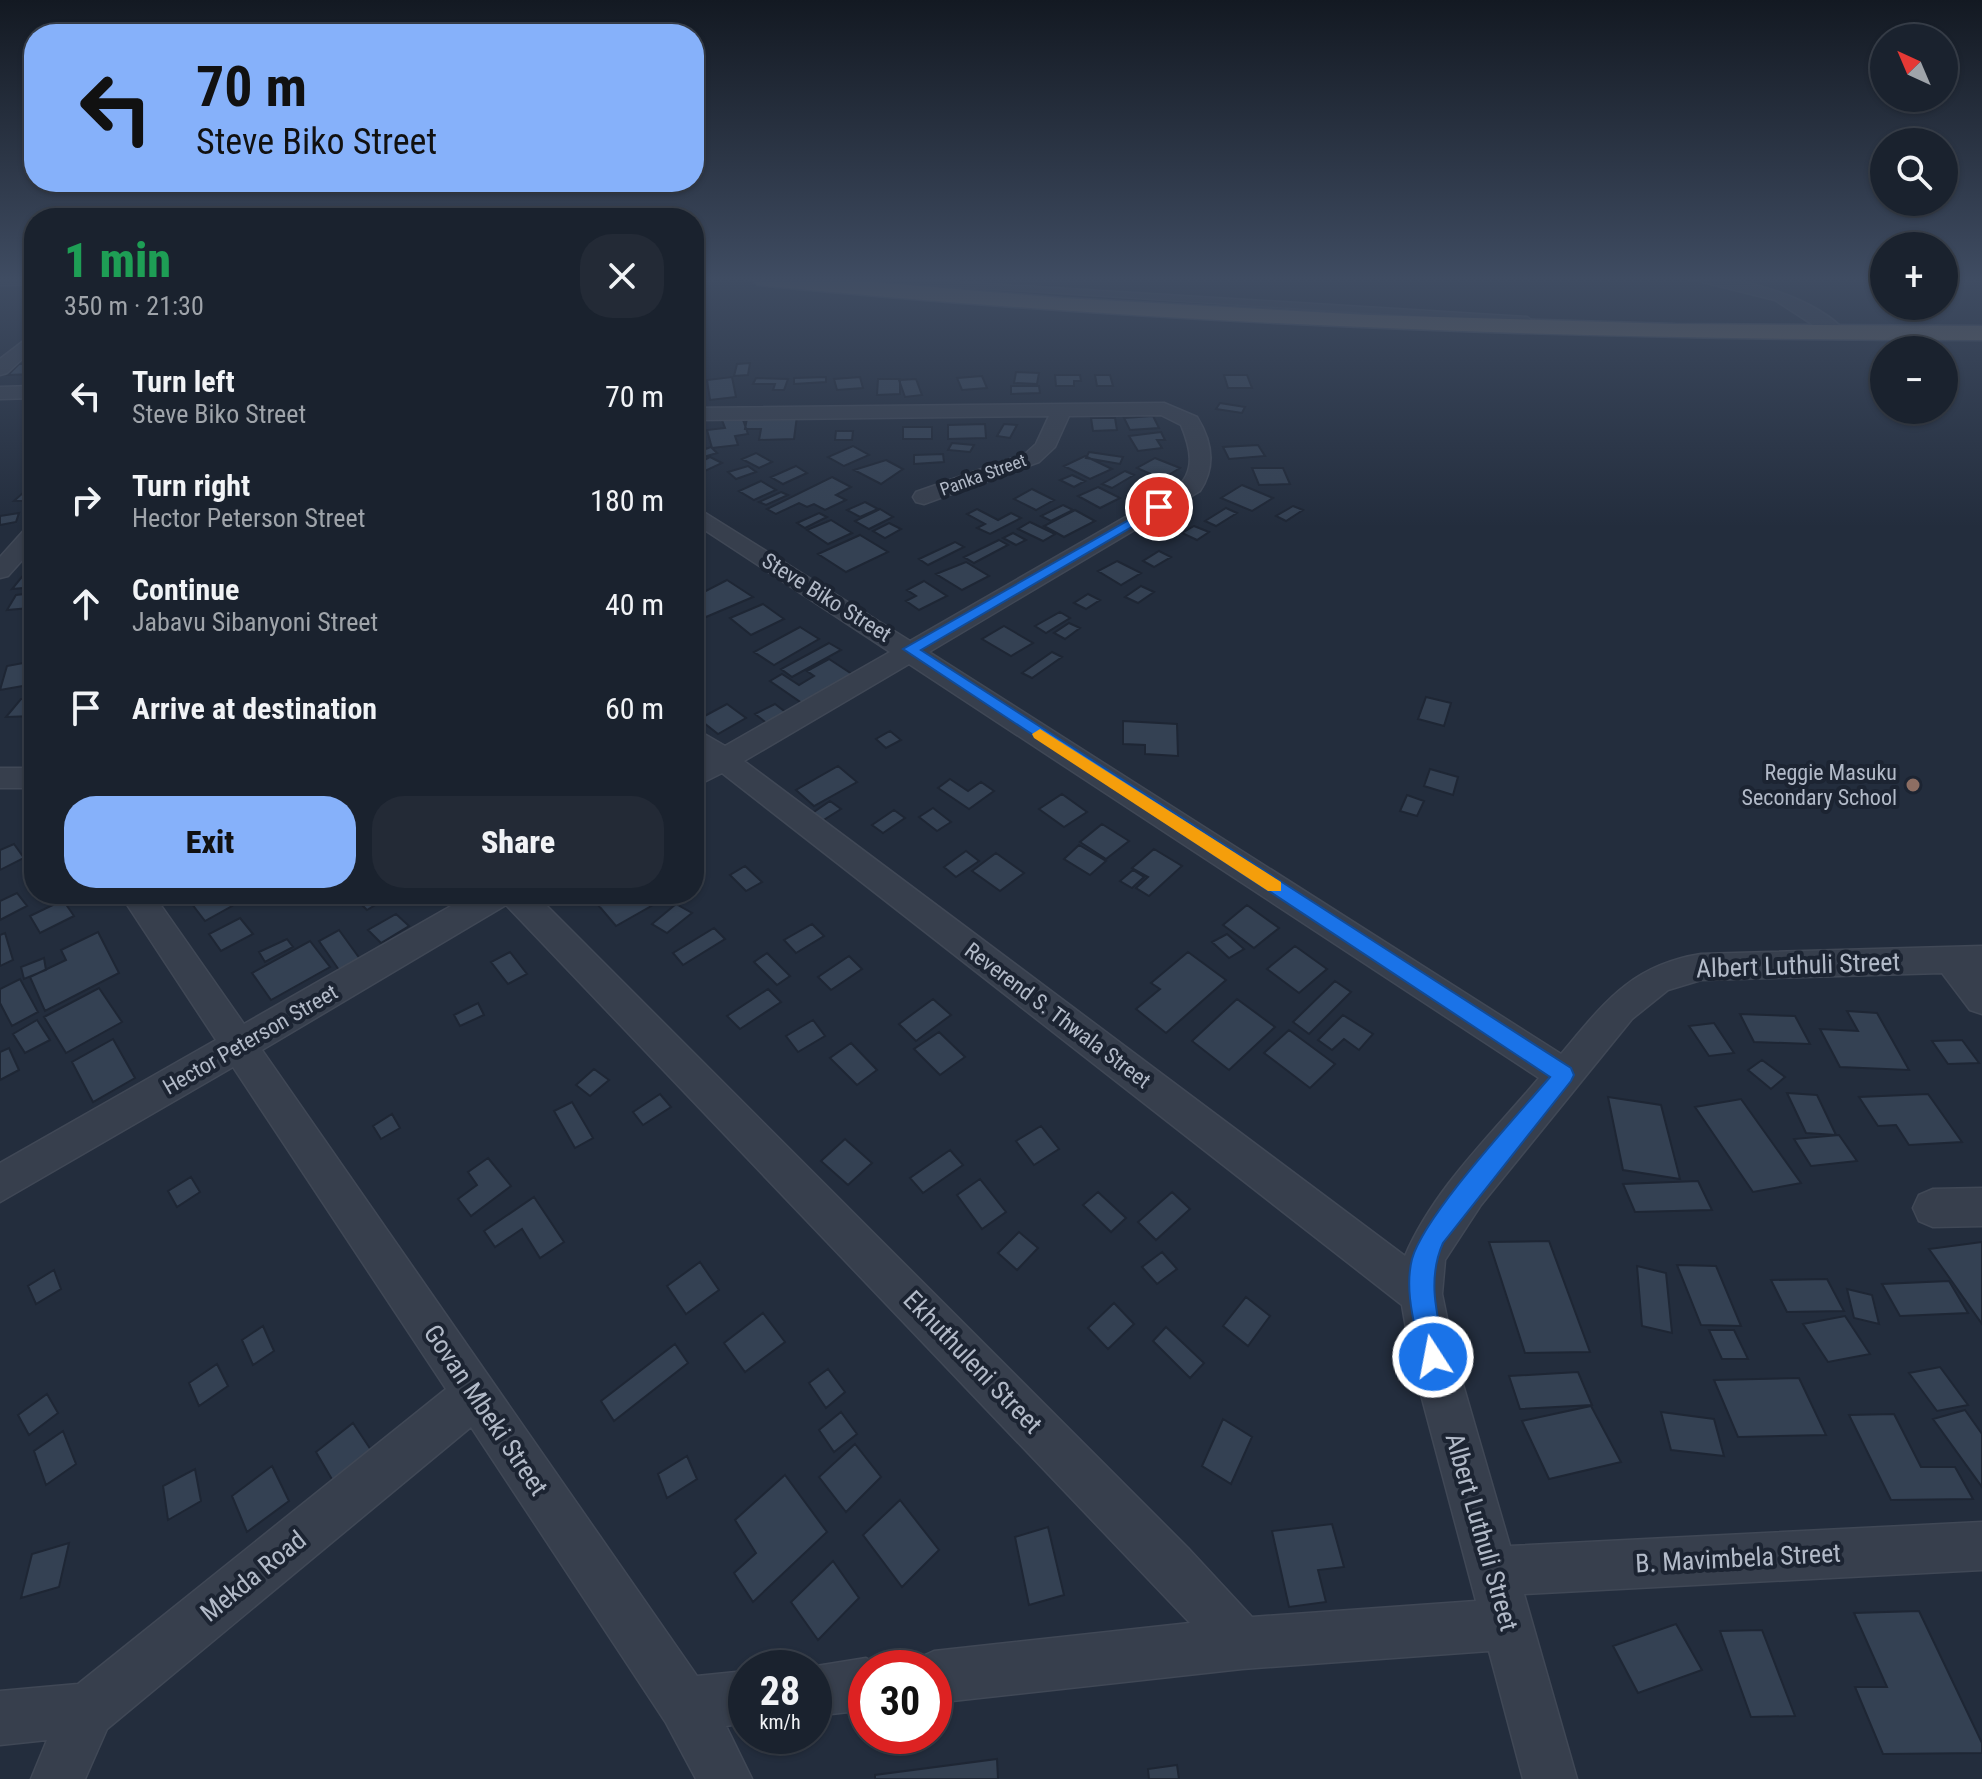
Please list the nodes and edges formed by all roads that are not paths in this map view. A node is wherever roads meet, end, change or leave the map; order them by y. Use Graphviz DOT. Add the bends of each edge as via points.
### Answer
graph roads {
  1 [pos="24,392"];
  2 [pos="0,393"];
  3 [pos="24,396"];
  4 [pos="1062,410"];
  5 [pos="0,413"];
  6 [pos="704,414"];
  7 [pos="924,497"];
  8 [pos="704,519"];
  9 [pos="24,546"];
  10 [pos="0,571"];
  11 [pos="910,649"];
  12 [pos="709,768"];
  13 [pos="143,904"];
  14 [pos="481,904"];
  15 [pos="525,904"];
  16 [pos="1966,959"];
  17 [pos="1982,1000"];
  18 [pos="237,1047"];
  19 [pos="1564,1075"];
  20 [pos="0,1184"];
  21 [pos="1982,1207"];
  22 [pos="1933,1208"];
  23 [pos="1421,1294"];
  24 [pos="476,1394"];
  25 [pos="1982,1546"];
  26 [pos="1494,1571"];
  27 [pos="1508,1624"];
  28 [pos="1242,1643"];
  29 [pos="952,1675"];
  30 [pos="728,1699"];
  31 [pos="685,1704"];
  32 [pos="88,1710"];
  33 [pos="0,1718"];
  34 [pos="58,1779"];
  35 [pos="725,1779"];
  36 [pos="1550,1779"];
  1 -- 2 [label="street"];
  3 -- 5 [label="street"];
  4 -- 6 [label="street"];
  4 -- 7 [label="street, Panka Street" via="1045,447 1032,458"];
  4 -- 11 [label="street" via="1164,409 1185,416 1192,426 1201,477 1184,493"];
  8 -- 11 [label="street, Steve Biko Street"];
  9 -- 10 [label="street"];
  11 -- 12 [label="street"];
  11 -- 19 [label="street, Steve Biko Street"];
  12 -- 23 [label="street, Reverend S. Thwala Street"];
  13 -- 18 [label="street, Govan Mbeki Street"];
  14 -- 18 [label="street, Hector Peterson Street"];
  15 -- 28 [label="street, Ekhuthuleni Street"];
  16 -- 17 [label="street"];
  16 -- 19 [label="street, Albert Luthuli Street" via="1675,970 1643,986"];
  18 -- 20 [label="street, Hector Peterson Street"];
  18 -- 24 [label="street, Govan Mbeki Street"];
  19 -- 23 [label="street, Albert Luthuli Street" via="1435,1236 1424,1260"];
  21 -- 22 [label="street"];
  23 -- 26 [label="street, Albert Luthuli Street" via="1433,1357"];
  24 -- 31 [label="street, Govan Mbeki Street"];
  24 -- 32 [label="street, Mekda Road"];
  25 -- 26 [label="street, B. Mavimbela Street"];
  26 -- 27 [label="street, Albert Luthuli Street"];
  27 -- 28 [label="street"];
  27 -- 36 [label="street, Albert Luthuli Street"];
  28 -- 29 [label="street"];
  30 -- 31 [label="street"];
  31 -- 35 [label="street, Govan Mbeki Street"];
  32 -- 33 [label="street"];
  32 -- 34 [label="street, Mekda Road"];
}
